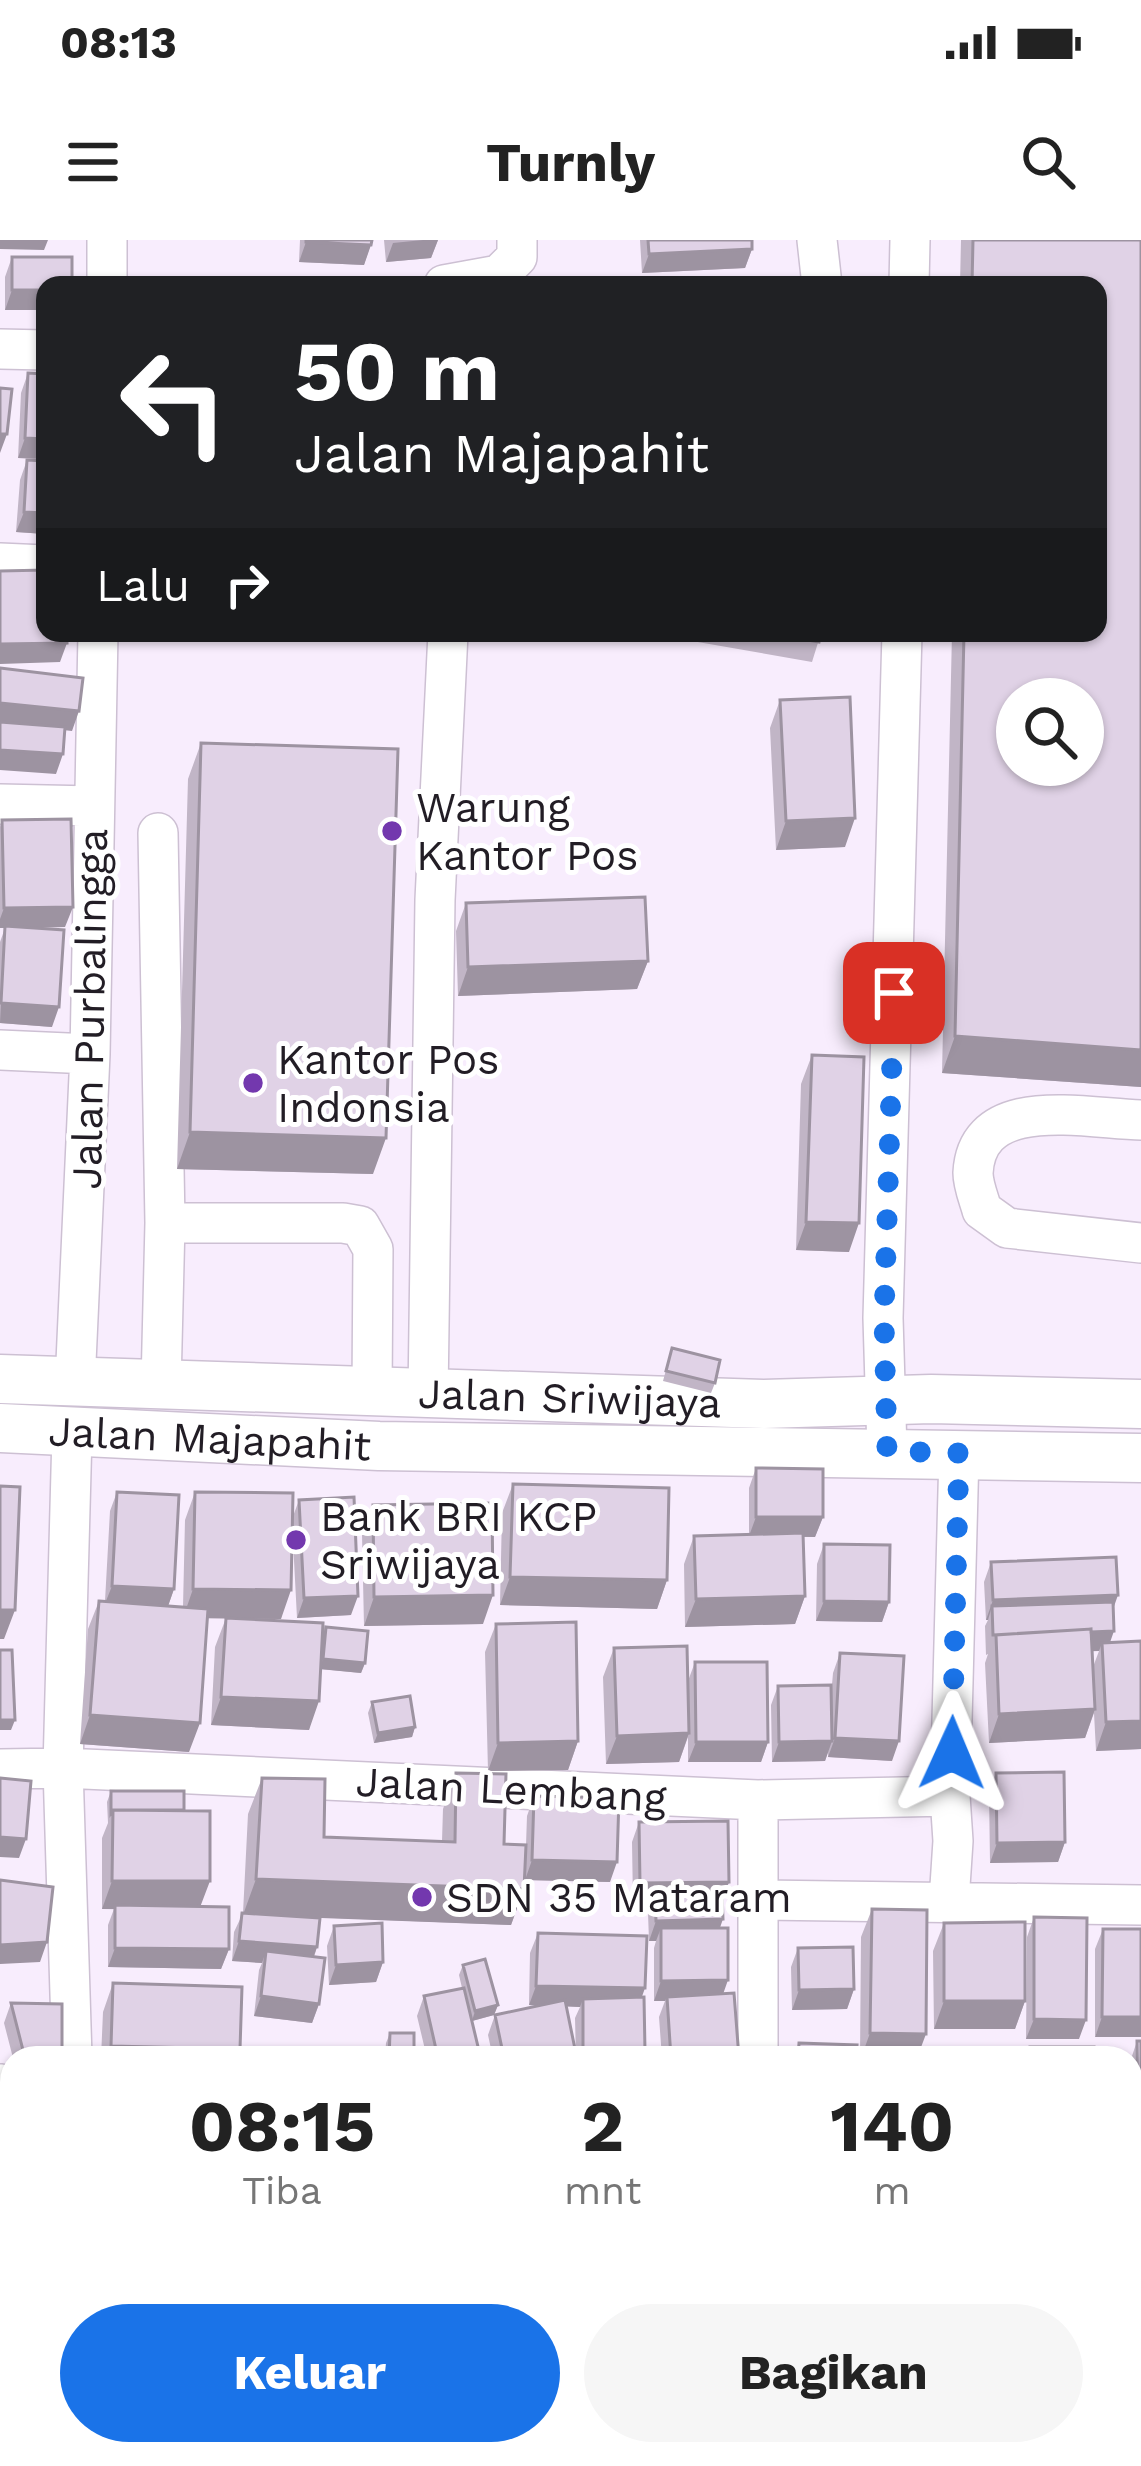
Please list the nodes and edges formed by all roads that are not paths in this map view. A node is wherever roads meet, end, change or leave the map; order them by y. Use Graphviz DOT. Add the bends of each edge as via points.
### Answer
graph roads {
  1 [pos="107,240"];
  2 [pos="517,240"];
  3 [pos="817,240"];
  4 [pos="910,240"];
  5 [pos="107,276"];
  6 [pos="494,276"];
  7 [pos="821,276"];
  8 [pos="909,276"];
  9 [pos="0,350"];
  10 [pos="36,350"];
  11 [pos="0,563"];
  12 [pos="36,565"];
  13 [pos="98,642"];
  14 [pos="448,642"];
  15 [pos="902,642"];
  16 [pos="0,803"];
  17 [pos="93,806"];
  18 [pos="158,833"];
  19 [pos="0,1050"];
  20 [pos="91,1054"];
  21 [pos="1141,1120"];
  22 [pos="165,1223"];
  23 [pos="1141,1243"];
  24 [pos="2,1379"];
  25 [pos="75,1384"];
  26 [pos="161,1385"];
  27 [pos="372,1393"];
  28 [pos="428,1396"];
  29 [pos="884,1402"];
  30 [pos="1141,1404"];
  31 [pos="829,1427"];
  32 [pos="2,1428"];
  33 [pos="72,1434"];
  34 [pos="887,1451"];
  35 [pos="959,1453"];
  36 [pos="1141,1458"];
  37 [pos="63,1768"];
  38 [pos="0,1769"];
  39 [pos="950,1796"];
  40 [pos="758,1800"];
  41 [pos="758,1900"];
  42 [pos="949,1900"];
  43 [pos="1141,1905"];
  44 [pos="72,2046"];
  45 [pos="758,2046"];
  1 -- 5 [label="street"];
  2 -- 6 [label="street" via="518,257"];
  3 -- 7 [label="street"];
  4 -- 8 [label="street"];
  9 -- 10 [label="street"];
  11 -- 12 [label="street"];
  13 -- 17 [label="street, Jalan Purbalingga"];
  14 -- 28 [label="street"];
  15 -- 29 [label="street"];
  16 -- 17 [label="street"];
  17 -- 20 [label="street, Jalan Purbalingga"];
  18 -- 22 [label="street"];
  19 -- 20 [label="street"];
  20 -- 25 [label="street, Jalan Purbalingga"];
  21 -- 23 [label="street" via="1012,1118 982,1139 973,1174 982,1210 1007,1228"];
  22 -- 26 [label="street"];
  22 -- 27 [label="street" via="360,1226 373,1249"];
  24 -- 25 [label="main road, Jalan Sriwijaya"];
  24 -- 32 [label="main road"];
  25 -- 26 [label="main road, Jalan Sriwijaya"];
  26 -- 27 [label="main road, Jalan Sriwijaya"];
  27 -- 28 [label="main road, Jalan Sriwijaya"];
  28 -- 31 [label="main road, Jalan Sriwijaya"];
  29 -- 30 [label="main road, Jalan Sriwijaya"];
  29 -- 31 [label="main road, Jalan Sriwijaya"];
  29 -- 34 [label="street"];
  31 -- 33 [label="main road, Jalan Majapahit" via="379,1446"];
  31 -- 34 [label="main road, Jalan Majapahit"];
  32 -- 33 [label="main road, Jalan Majapahit"];
  33 -- 37 [label="street"];
  34 -- 35 [label="main road, Jalan Majapahit"];
  35 -- 36 [label="main road, Jalan Majapahit"];
  35 -- 39 [label="street"];
  37 -- 38 [label="street, Jalan Lembang"];
  37 -- 40 [label="street, Jalan Lembang"];
  37 -- 44 [label="street"];
  39 -- 40 [label="street, Jalan Lembang"];
  39 -- 42 [label="street"];
  40 -- 41 [label="street"];
  41 -- 42 [label="street"];
  41 -- 45 [label="street"];
  42 -- 43 [label="street"];
}
